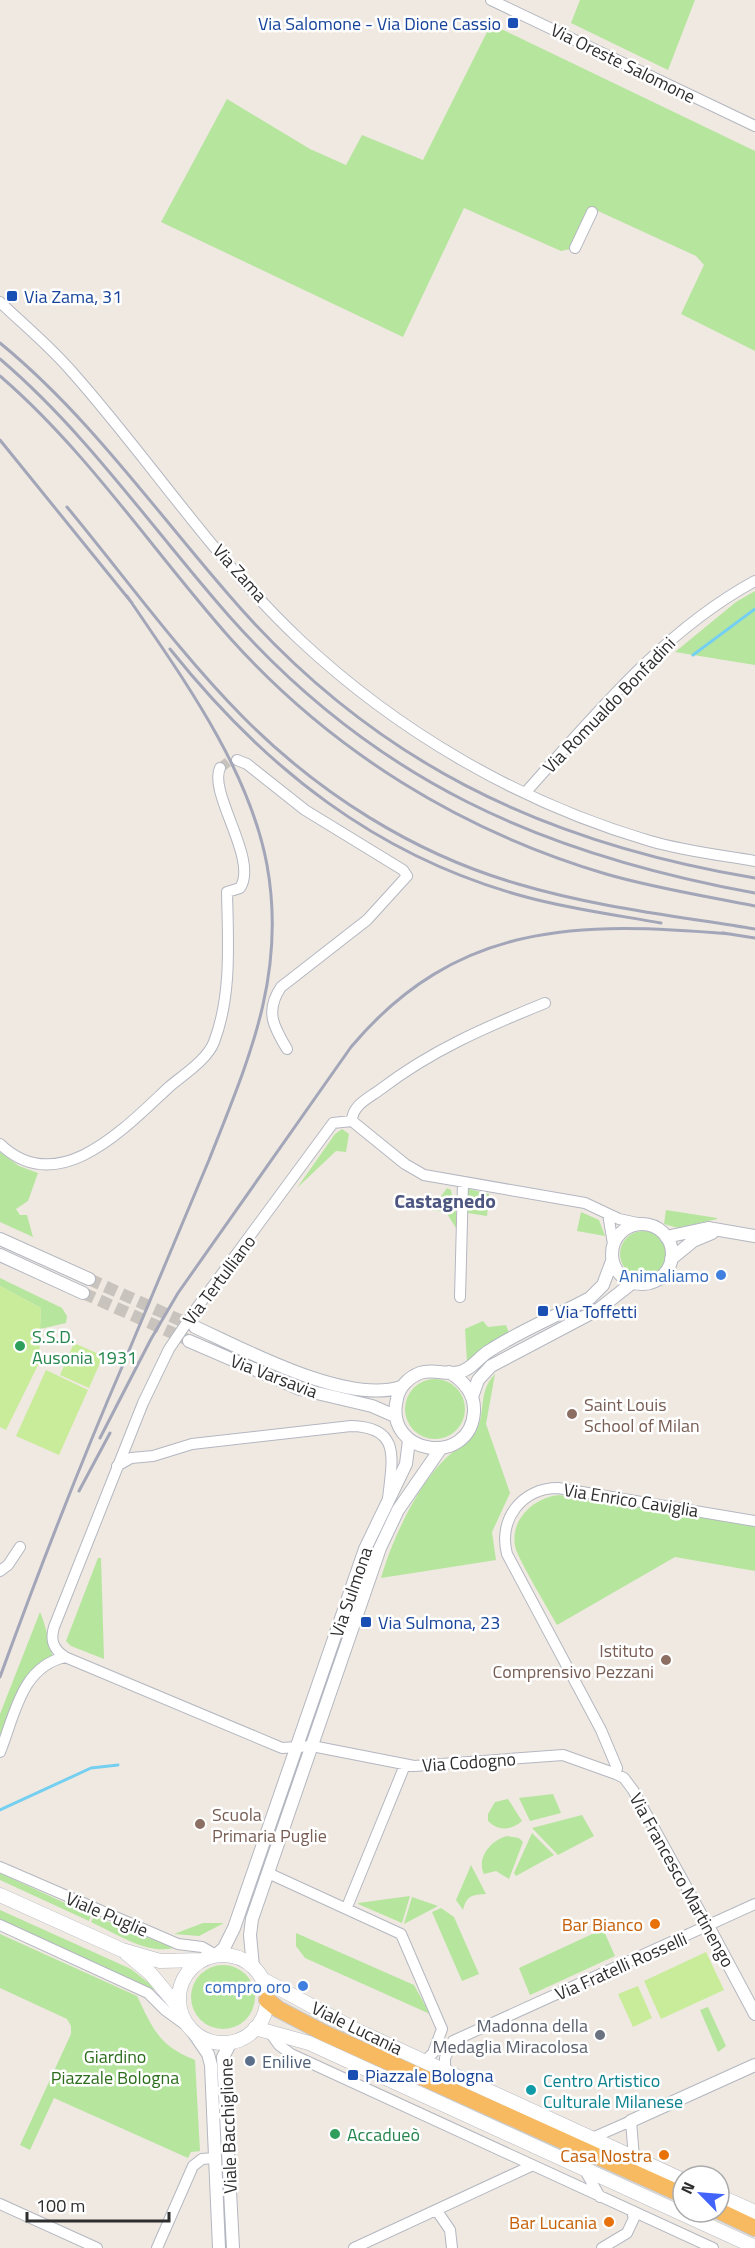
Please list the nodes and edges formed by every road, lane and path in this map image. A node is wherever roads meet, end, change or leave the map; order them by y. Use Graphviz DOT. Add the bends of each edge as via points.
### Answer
graph roads {
  1 [pos="491,0"];
  2 [pos="755,126"];
  3 [pos="592,212"];
  4 [pos="575,248"];
  5 [pos="0,302"];
  6 [pos="755,581"];
  7 [pos="237,760"];
  8 [pos="220,768"];
  9 [pos="525,793"];
  10 [pos="755,861"];
  11 [pos="544,1003"];
  12 [pos="287,1049"];
  13 [pos="352,1121"];
  14 [pos="0,1144"];
  15 [pos="463,1183"];
  16 [pos="608,1214"];
  17 [pos="642,1224"];
  18 [pos="728,1231"];
  19 [pos="666,1236"];
  20 [pos="755,1236"];
  21 [pos="0,1239"];
  22 [pos="613,1245"];
  23 [pos="0,1255"];
  24 [pos="671,1259"];
  25 [pos="612,1261"];
  26 [pos="89,1280"];
  27 [pos="632,1283"];
  28 [pos="83,1293"];
  29 [pos="460,1297"];
  30 [pos="195,1327"];
  31 [pos="189,1341"];
  32 [pos="449,1372"];
  33 [pos="401,1388"];
  34 [pos="472,1397"];
  35 [pos="395,1416"];
  36 [pos="410,1440"];
  37 [pos="441,1448"];
  38 [pos="117,1467"];
  39 [pos="387,1500"];
  40 [pos="513,1510"];
  41 [pos="755,1521"];
  42 [pos="20,1547"];
  43 [pos="0,1571"];
  44 [pos="65,1657"];
  45 [pos="312,1746"];
  46 [pos="296,1747"];
  47 [pos="0,1752"];
  48 [pos="405,1765"];
  49 [pos="620,1776"];
  50 [pos="0,1866"];
  51 [pos="268,1873"];
  52 [pos="0,1895"];
  53 [pos="755,1904"];
  54 [pos="347,1907"];
  55 [pos="0,1925"];
  56 [pos="708,1926"];
  57 [pos="122,1950"];
  58 [pos="216,1955"];
  59 [pos="202,1960"];
  60 [pos="253,1967"];
  61 [pos="262,1979"];
  62 [pos="267,2000"];
  63 [pos="180,2009"];
  64 [pos="755,2014"];
  65 [pos="191,2029"];
  66 [pos="262,2030"];
  67 [pos="441,2036"];
  68 [pos="453,2041"];
  69 [pos="231,2042"];
  70 [pos="425,2061"];
  71 [pos="755,2065"];
  72 [pos="445,2070"];
  73 [pos="631,2121"];
  74 [pos="592,2138"];
  75 [pos="215,2158"];
  76 [pos="634,2158"];
  77 [pos="531,2166"];
  78 [pos="583,2167"];
  79 [pos="671,2175"];
  80 [pos="671,2189"];
  81 [pos="600,2197"];
  82 [pos="731,2201"];
  83 [pos="0,2204"];
  84 [pos="437,2211"];
  85 [pos="632,2212"];
  86 [pos="755,2212"];
  87 [pos="731,2217"];
  88 [pos="706,2225"];
  89 [pos="755,2228"];
  90 [pos="684,2235"];
  91 [pos="158,2247"];
  92 [pos="357,2247"];
  93 [pos="755,2247"];
  94 [pos="97,2248"];
  95 [pos="219,2248"];
  96 [pos="233,2248"];
  97 [pos="452,2248"];
  98 [pos="602,2248"];
  99 [pos="713,2248"];
  1 -- 2 [label="street, Via Oreste Salomone"];
  3 -- 4 [label="street"];
  5 -- 9 [label="street, Via Zama" via="72,371 223,556 299,639 421,735"];
  6 -- 9 [label="street, Via Romualdo Bonfadini" via="719,603 662,648"];
  7 -- 12 [label="street" via="300,807 407,876 367,920 281,987 273,1002 271,1019"];
  8 -- 14 [label="street" via="217,782 233,824 244,875 240,888 227,892 225,990 214,1040 207,1052 127,1127 74,1160 56,1166 33,1164 14,1156"];
  9 -- 10 [label="street, Via Zama" via="576,816 650,841"];
  11 -- 13 [label="street" via="460,1038 426,1058 356,1108"];
  13 -- 15 [label="street" via="416,1171"];
  13 -- 38 [label="street, Via Tertulliano" via="339,1121 329,1127 186,1322 159,1370"];
  15 -- 16 [label="street" via="585,1203"];
  15 -- 29 [label="street"];
  16 -- 17 [label="street"];
  16 -- 22 [label="street"];
  17 -- 19 [label="street"];
  17 -- 22 [label="street" via="623,1231"];
  18 -- 19 [label="street" via="708,1228"];
  18 -- 20 [label="street"];
  18 -- 24 [label="street" via="700,1237"];
  19 -- 24 [label="street"];
  21 -- 26 [label="street"];
  22 -- 25 [label="street"];
  23 -- 28 [label="street"];
  24 -- 27 [label="street" via="657,1280"];
  25 -- 27 [label="street" via="620,1275"];
  25 -- 32 [label="street" via="603,1285 590,1298 488,1351 468,1369"];
  27 -- 34 [label="street, Via Sulmona" via="599,1309 490,1366 478,1380"];
  30 -- 33 [label="street, Via Varsavia" via="319,1380 369,1391"];
  31 -- 35 [label="street, Via Varsavia" via="284,1383 372,1406"];
  32 -- 33 [label="street" via="418,1374"];
  32 -- 34 [label="street" via="463,1382"];
  33 -- 35 [label="street"];
  34 -- 37 [label="street, Via Sulmona" via="474,1414 468,1430 454,1444"];
  35 -- 36 [label="street"];
  36 -- 37 [label="street" via="426,1448"];
  36 -- 39 [label="street, Via Sulmona" via="406,1464"];
  37 -- 45 [label="street, Via Sulmona" via="388,1529"];
  38 -- 39 [label="street" via="131,1458 192,1444 367,1426 382,1432 390,1445"];
  38 -- 44 [label="street, Via Tertulliano" via="52,1632 54,1648"];
  39 -- 46 [label="street, Via Sulmona" via="365,1549"];
  40 -- 41 [label="street, Via Enrico Caviglia" via="531,1494 558,1488"];
  40 -- 49 [label="street, Via Francesco Martinengo" via="505,1531 507,1554 601,1730"];
  42 -- 43 [label="street"];
  44 -- 46 [label="street" via="282,1748"];
  44 -- 47 [label="street" via="44,1664 31,1676"];
  45 -- 46 [label="street"];
  45 -- 48 [label="street, Via Codogno"];
  45 -- 51 [label="street, Via Sulmona"];
  46 -- 58 [label="street, Via Sulmona" via="234,1928"];
  48 -- 49 [label="street, Via Codogno" via="563,1755"];
  48 -- 54 [label="street"];
  49 -- 56 [label="street, Via Francesco Martinengo"];
  50 -- 58 [label="street, Viale Puglie" via="178,1944 202,1947"];
  51 -- 54 [label="street"];
  51 -- 60 [label="street, Via Sulmona" via="252,1919"];
  52 -- 57 [label="main road, Viale Puglie"];
  53 -- 56 [label="street, Via Fratelli Rosselli"];
  54 -- 67 [label="street" via="401,1934 440,2023"];
  55 -- 65 [label="street" via="148,1993"];
  56 -- 64 [label="street, Via Francesco Martinengo"];
  56 -- 68 [label="street, Via Fratelli Rosselli"];
  57 -- 59 [label="main road, Viale Puglie" via="160,1961"];
  57 -- 63 [label="main road, Viale Puglie" via="150,1973"];
  58 -- 59 [label="main road"];
  58 -- 60 [label="main road" via="239,1958"];
  59 -- 63 [label="main road" via="186,1976 179,1997"];
  60 -- 61 [label="main road"];
  61 -- 62 [label="main road"];
  61 -- 70 [label="main road, Viale Lucania" via="356,2030"];
  62 -- 66 [label="main road"];
  62 -- 80 [label="highway" via="324,2033"];
  63 -- 65 [label="main road"];
  65 -- 69 [label="main road" via="208,2040"];
  65 -- 75 [label="street, Viale Bacchiglione" via="210,2059"];
  66 -- 69 [label="main road"];
  66 -- 77 [label="street" via="291,2054"];
  66 -- 78 [label="main road, Viale Lucania" via="309,2043"];
  67 -- 68 [label="street"];
  67 -- 70 [label="street"];
  68 -- 72 [label="street" via="445,2058"];
  69 -- 96 [label="street, Viale Bacchiglione" via="223,2057"];
  70 -- 72 [label="main road, Viale Lucania"];
  71 -- 73 [label="street"];
  72 -- 74 [label="main road, Viale Lucania"];
  73 -- 74 [label="street"];
  73 -- 76 [label="street"];
  74 -- 76 [label="main road, Viale Lucania"];
  75 -- 91 [label="street, Viale Bacchiglione" via="202,2159 193,2166"];
  75 -- 95 [label="street, Viale Bacchiglione"];
  76 -- 79 [label="main road, Viale Lucania"];
  77 -- 81 [label="street"];
  77 -- 84 [label="street"];
  78 -- 81 [label="street"];
  78 -- 88 [label="main road, Viale Lucania"];
  81 -- 85 [label="street"];
  82 -- 86 [label="main road"];
  83 -- 94 [label="street"];
  84 -- 92 [label="street"];
  84 -- 97 [label="street" via="450,2230"];
  85 -- 90 [label="street"];
  85 -- 98 [label="street" via="634,2218 627,2233"];
  87 -- 89 [label="highway"];
  88 -- 90 [label="street"];
  88 -- 93 [label="main road, Viale Lucania"];
  90 -- 99 [label="street"];
}
